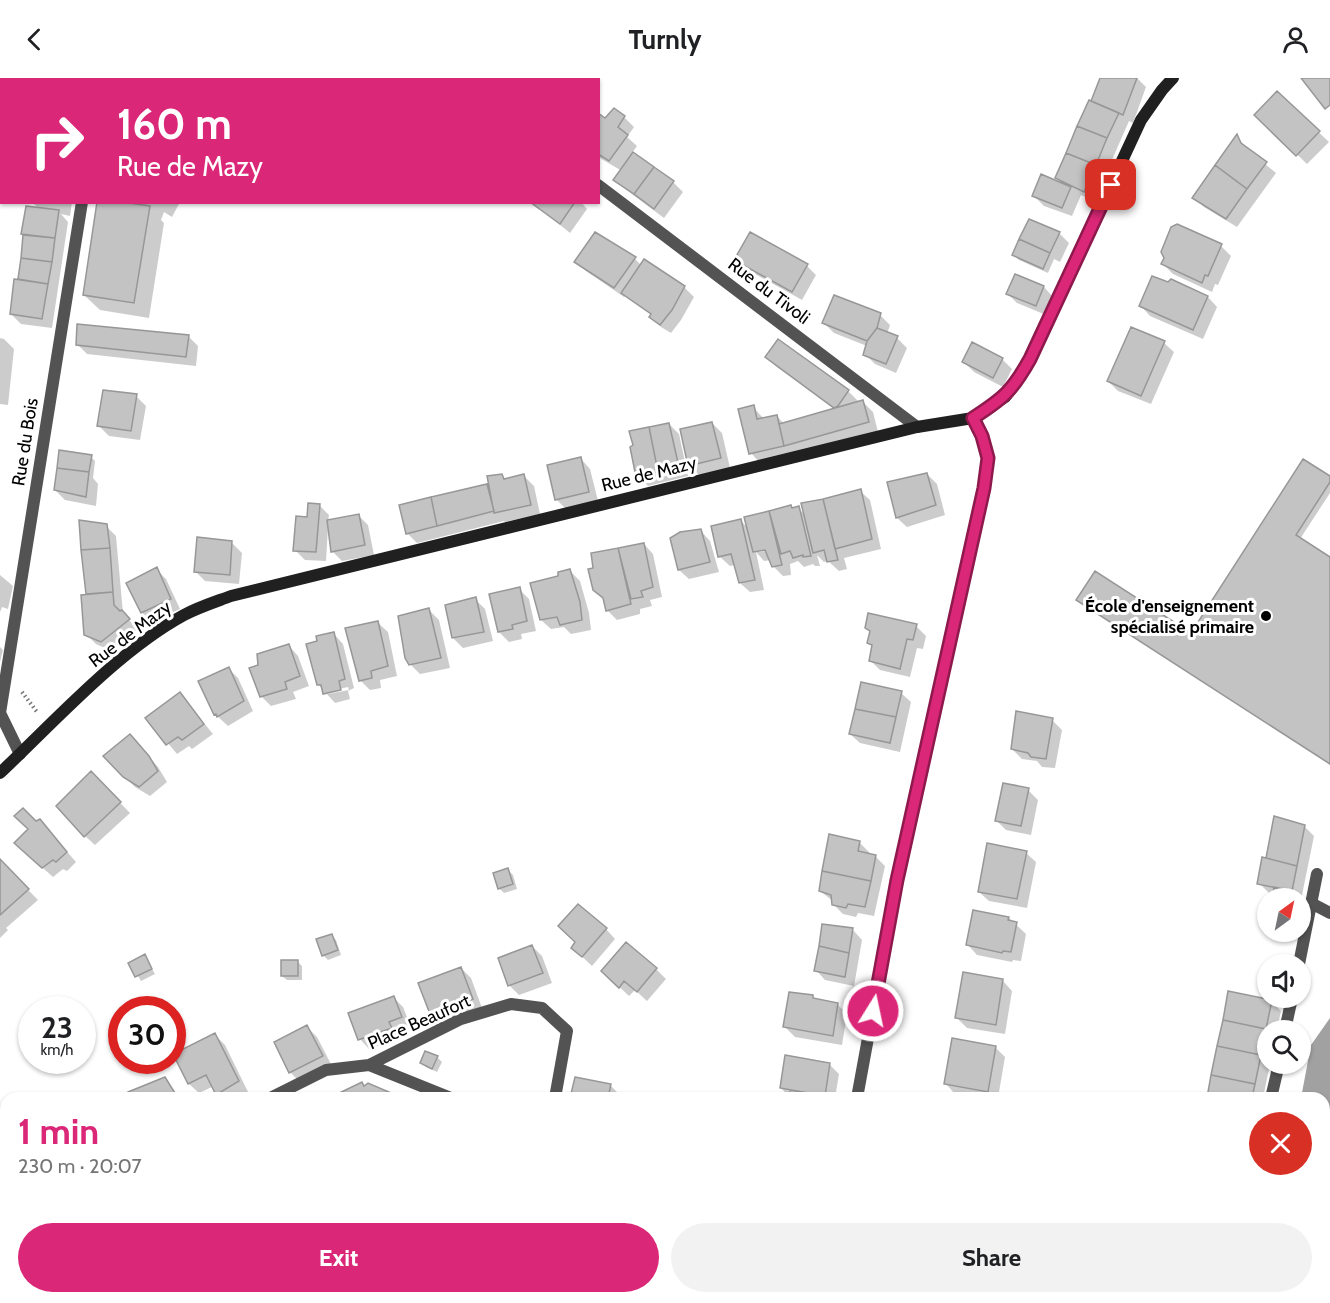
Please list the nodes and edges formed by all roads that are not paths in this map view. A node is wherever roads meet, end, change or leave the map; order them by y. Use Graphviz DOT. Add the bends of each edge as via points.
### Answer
graph roads {
  1 [pos="1173,78"];
  2 [pos="600,187"];
  3 [pos="82,204"];
  4 [pos="973,418"];
  5 [pos="917,427"];
  6 [pos="20,754"];
  7 [pos="0,773"];
  8 [pos="1317,874"];
  9 [pos="1311,903"];
  10 [pos="1330,913"];
  11 [pos="369,1065"];
  12 [pos="1276,1074"];
  13 [pos="282,1092"];
  14 [pos="436,1092"];
  15 [pos="556,1092"];
  16 [pos="858,1092"];
  17 [pos="1272,1092"];
  1 -- 4 [label="street, Rue de Mazy" via="1141,120 1018,380 1005,397"];
  2 -- 5 [label="street, Rue du Tivoli"];
  3 -- 6 [label="street, Rue du Bois" via="0,713"];
  4 -- 5 [label="street, Rue de Mazy"];
  4 -- 16 [label="street" via="988,458 984,488 897,880"];
  5 -- 6 [label="street, Rue de Mazy" via="231,596 185,615 143,642"];
  6 -- 7 [label="street, Rue de Mazy"];
  8 -- 9 [label="street"];
  9 -- 10 [label="street"];
  11 -- 13 [label="street" via="326,1070"];
  11 -- 14 [label="street, Place Beaufort"];
  11 -- 15 [label="street, Place Beaufort" via="461,1019 511,1004 542,1008 567,1031"];
  12 -- 17 [label="street"];
}
